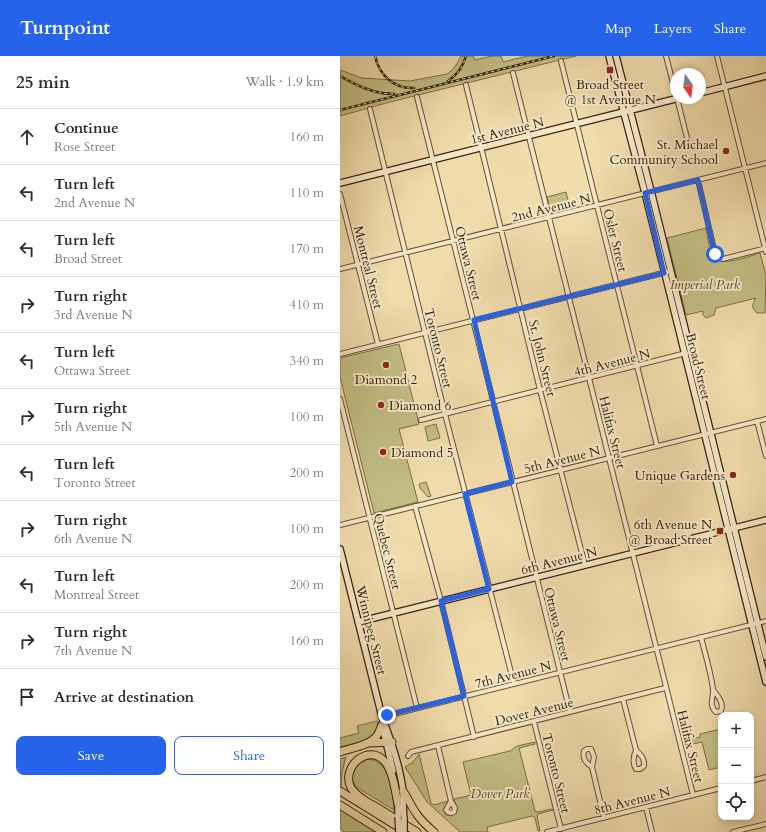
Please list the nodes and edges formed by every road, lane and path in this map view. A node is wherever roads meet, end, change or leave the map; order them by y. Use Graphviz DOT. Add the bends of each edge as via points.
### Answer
graph roads {
  1 [pos="609,56"];
  2 [pos="616,56"];
  3 [pos="666,56"];
  4 [pos="717,56"];
  5 [pos="561,62"];
  6 [pos="670,71"];
  7 [pos="513,73"];
  8 [pos="766,76"];
  9 [pos="466,85"];
  10 [pos="724,87"];
  11 [pos="706,92"];
  12 [pos="417,98"];
  13 [pos="670,100"];
  14 [pos="678,104"];
  15 [pos="370,109"];
  16 [pos="627,111"];
  17 [pos="576,124"];
  18 [pos="528,136"];
  19 [pos="687,138"];
  20 [pos="481,147"];
  21 [pos="433,159"];
  22 [pos="766,163"];
  23 [pos="745,168"];
  24 [pos="384,171"];
  25 [pos="698,180"];
  26 [pos="340,182"];
  27 [pos="651,191"];
  28 [pos="645,193"];
  29 [pos="340,194"];
  30 [pos="597,206"];
  31 [pos="549,217"];
  32 [pos="501,229"];
  33 [pos="454,241"];
  34 [pos="766,249"];
  35 [pos="406,253"];
  36 [pos="358,265"];
  37 [pos="340,269"];
  38 [pos="671,271"];
  39 [pos="664,273"];
  40 [pos="617,284"];
  41 [pos="569,296"];
  42 [pos="521,308"];
  43 [pos="474,320"];
  44 [pos="425,332"];
  45 [pos="378,344"];
  46 [pos="691,352"];
  47 [pos="340,354"];
  48 [pos="684,354"];
  49 [pos="636,366"];
  50 [pos="589,378"];
  51 [pos="540,390"];
  52 [pos="340,399"];
  53 [pos="493,402"];
  54 [pos="445,414"];
  55 [pos="766,419"];
  56 [pos="421,420"];
  57 [pos="757,421"];
  58 [pos="708,433"];
  59 [pos="657,446"];
  60 [pos="766,456"];
  61 [pos="609,458"];
  62 [pos="561,470"];
  63 [pos="512,482"];
  64 [pos="465,494"];
  65 [pos="415,506"];
  66 [pos="370,517"];
  67 [pos="766,520"];
  68 [pos="340,525"];
  69 [pos="731,529"];
  70 [pos="340,549"];
  71 [pos="632,553"];
  72 [pos="585,565"];
  73 [pos="537,577"];
  74 [pos="489,589"];
  75 [pos="441,601"];
  76 [pos="393,613"];
  77 [pos="766,621"];
  78 [pos="358,622"];
  79 [pos="758,623"];
  80 [pos="752,624"];
  81 [pos="701,637"];
  82 [pos="656,648"];
  83 [pos="766,657"];
  84 [pos="560,672"];
  85 [pos="766,682"];
  86 [pos="514,684"];
  87 [pos="665,688"];
  88 [pos="713,690"];
  89 [pos="464,696"];
  90 [pos="623,699"];
  91 [pos="417,708"];
  92 [pos="570,712"];
  93 [pos="382,717"];
  94 [pos="534,722"];
  95 [pos="382,726"];
  96 [pos="474,737"];
  97 [pos="389,742"];
  98 [pos="368,743"];
  99 [pos="438,746"];
  100 [pos="636,750"];
  101 [pos="340,752"];
  102 [pos="408,756"];
  103 [pos="592,767"];
  104 [pos="766,777"];
  105 [pos="754,780"];
  106 [pos="718,789"];
  107 [pos="340,791"];
  108 [pos="402,791"];
  109 [pos="693,795"];
  110 [pos="451,801"];
  111 [pos="398,804"];
  112 [pos="340,805"];
  113 [pos="646,807"];
  114 [pos="401,818"];
  115 [pos="604,818"];
  116 [pos="766,824"];
  117 [pos="561,829"];
  118 [pos="383,832"];
  119 [pos="399,832"];
  120 [pos="405,832"];
  121 [pos="417,832"];
  122 [pos="434,832"];
  123 [pos="547,832"];
  124 [pos="652,832"];
  125 [pos="733,832"];
  1 -- 16 [label="main road, Broad Street"];
  2 -- 16 [label="main road, Broad Street"];
  3 -- 6 [label="street"];
  4 -- 10 [label="street"];
  5 -- 17 [label="street, Osler Street"];
  7 -- 18 [label="street, Halifax Street"];
  8 -- 10 [label="main road"];
  9 -- 20 [label="street, St. John Street"];
  10 -- 11 [label="main road"];
  10 -- 23 [label="street"];
  12 -- 21 [label="street, Ottawa Street"];
  13 -- 16 [label="main road, 1st Avenue N"];
  14 -- 19 [label="street"];
  15 -- 24 [label="street, Toronto Street"];
  16 -- 17 [label="main road, 1st Avenue N"];
  16 -- 27 [label="main road, Broad Street"];
  16 -- 28 [label="main road, Broad Street"];
  17 -- 18 [label="main road, 1st Avenue N"];
  17 -- 30 [label="street, Osler Street"];
  18 -- 20 [label="main road, 1st Avenue N"];
  18 -- 31 [label="street, Halifax Street"];
  20 -- 21 [label="main road, 1st Avenue N"];
  20 -- 32 [label="street, St. John Street"];
  21 -- 24 [label="main road, 1st Avenue N"];
  21 -- 33 [label="street, Ottawa Street"];
  22 -- 23 [label="street, 2nd Avenue N"];
  23 -- 25 [label="street, 2nd Avenue N"];
  23 -- 34 [label="street"];
  24 -- 26 [label="main road, 1st Avenue N"];
  24 -- 35 [label="street, Toronto Street"];
  25 -- 27 [label="street, 2nd Avenue N"];
  25 -- 34 [label="street" via="715,254 723,259"];
  27 -- 28 [label="street, 2nd Avenue N"];
  27 -- 38 [label="main road, Broad Street"];
  28 -- 30 [label="street, 2nd Avenue N"];
  28 -- 39 [label="main road, Broad Street"];
  29 -- 36 [label="street, Montreal Street"];
  30 -- 31 [label="street, 2nd Avenue N"];
  30 -- 40 [label="street, Osler Street"];
  31 -- 32 [label="street, 2nd Avenue N"];
  31 -- 41 [label="street, Halifax Street"];
  32 -- 33 [label="street, 2nd Avenue N"];
  32 -- 42 [label="street, St. John Street"];
  33 -- 35 [label="street, 2nd Avenue N"];
  33 -- 43 [label="street, Ottawa Street"];
  35 -- 36 [label="street, 2nd Avenue N"];
  35 -- 44 [label="street, Toronto Street"];
  36 -- 37 [label="street, 2nd Avenue N"];
  36 -- 45 [label="street, Montreal Street"];
  38 -- 39 [label="street"];
  38 -- 46 [label="main road, Broad Street"];
  39 -- 40 [label="street"];
  39 -- 48 [label="main road, Broad Street"];
  40 -- 41 [label="street"];
  40 -- 49 [label="street, Osler Street"];
  41 -- 42 [label="street"];
  41 -- 50 [label="street, Halifax Street"];
  42 -- 43 [label="street"];
  42 -- 51 [label="street, St. John Street"];
  43 -- 44 [label="street"];
  43 -- 53 [label="street, Ottawa Street"];
  44 -- 45 [label="street"];
  44 -- 54 [label="street, Toronto Street"];
  45 -- 47 [label="street"];
  46 -- 48 [label="street, 4th Avenue N"];
  46 -- 58 [label="main road, Broad Street"];
  48 -- 49 [label="street, 4th Avenue N"];
  48 -- 58 [label="main road, Broad Street"];
  49 -- 50 [label="street, 4th Avenue N"];
  49 -- 59 [label="street, Osler Street"];
  50 -- 51 [label="street, 4th Avenue N"];
  50 -- 61 [label="street, Halifax Street"];
  51 -- 53 [label="street, 4th Avenue N"];
  51 -- 62 [label="street, St. John Street"];
  52 -- 66 [label="street, Quebec Street"];
  53 -- 54 [label="street, 4th Avenue N"];
  53 -- 63 [label="street, Ottawa Street"];
  54 -- 56 [label="street, 4th Avenue N"];
  54 -- 64 [label="street, Toronto Street"];
  55 -- 57 [label="street, 5th Avenue N"];
  57 -- 58 [label="street, 5th Avenue N"];
  57 -- 60 [label="street"];
  58 -- 59 [label="street, 5th Avenue N"];
  58 -- 69 [label="main road, Broad Street"];
  59 -- 61 [label="street, 5th Avenue N"];
  61 -- 62 [label="street, 5th Avenue N"];
  61 -- 71 [label="street, Halifax Street"];
  62 -- 63 [label="street, 5th Avenue N"];
  62 -- 72 [label="street, St. John Street"];
  63 -- 64 [label="street, 5th Avenue N"];
  63 -- 73 [label="street, Ottawa Street"];
  64 -- 65 [label="street, 5th Avenue N"];
  64 -- 74 [label="street, Toronto Street"];
  65 -- 66 [label="street, 5th Avenue N"];
  65 -- 75 [label="street"];
  66 -- 68 [label="street, 5th Avenue N"];
  66 -- 76 [label="street, Quebec Street"];
  67 -- 69 [label="main road, 6th Avenue N"];
  69 -- 71 [label="main road, 6th Avenue N"];
  69 -- 79 [label="main road, Broad Street"];
  69 -- 80 [label="main road, Broad Street"];
  70 -- 78 [label="main road, Winnipeg Street"];
  71 -- 72 [label="main road, 6th Avenue N"];
  71 -- 82 [label="street, Halifax Street"];
  72 -- 73 [label="main road, 6th Avenue N"];
  73 -- 74 [label="main road, 6th Avenue N"];
  73 -- 84 [label="street, Ottawa Street"];
  74 -- 75 [label="main road, 6th Avenue N"];
  74 -- 86 [label="street, Toronto Street"];
  75 -- 76 [label="main road, 6th Avenue N"];
  75 -- 89 [label="street"];
  76 -- 78 [label="main road, 6th Avenue N"];
  76 -- 91 [label="street, Quebec Street"];
  77 -- 79 [label="street, 7th Avenue N"];
  78 -- 93 [label="main road, Winnipeg Street"];
  79 -- 80 [label="street, 7th Avenue N"];
  79 -- 83 [label="main road, Broad Street"];
  80 -- 81 [label="street, 7th Avenue N"];
  80 -- 85 [label="main road, Broad Street"];
  81 -- 82 [label="street, 7th Avenue N"];
  81 -- 88 [label="street"];
  82 -- 84 [label="street, 7th Avenue N"];
  82 -- 87 [label="street, Halifax Street"];
  84 -- 86 [label="street, 7th Avenue N"];
  84 -- 92 [label="street, Ottawa Street"];
  86 -- 89 [label="street, 7th Avenue N"];
  87 -- 90 [label="street, Dover Avenue"];
  87 -- 109 [label="street, Halifax Street"];
  88 -- 88 [label="street" via="713,710 721,711 719,697"];
  89 -- 91 [label="street, 7th Avenue N"];
  89 -- 96 [label="street"];
  90 -- 92 [label="street, Dover Avenue"];
  90 -- 100 [label="street"];
  91 -- 93 [label="street, 7th Avenue N"];
  92 -- 94 [label="street, Dover Avenue"];
  93 -- 95 [label="main road, Winnipeg Street"];
  93 -- 97 [label="main road, Winnipeg Street"];
  94 -- 96 [label="street, Dover Avenue"];
  94 -- 117 [label="street, Toronto Street"];
  95 -- 97 [label="main road, Winnipeg Street"];
  95 -- 98 [label="highway" via="378,736"];
  96 -- 99 [label="street, Dover Avenue"];
  97 -- 98 [label="highway"];
  97 -- 108 [label="main road, Winnipeg Street"];
  97 -- 111 [label="main road, Winnipeg Street"];
  98 -- 101 [label="highway"];
  99 -- 102 [label="street, Dover Avenue" via="412,752"];
  99 -- 110 [label="street"];
  103 -- 115 [label="street"];
  104 -- 105 [label="street"];
  106 -- 109 [label="street, 8th Avenue N"];
  107 -- 120 [label="highway"];
  108 -- 114 [label="main road, Winnipeg Street"];
  108 -- 122 [label="highway" via="415,813"];
  109 -- 113 [label="street, 8th Avenue N"];
  111 -- 114 [label="main road, Winnipeg Street"];
  111 -- 121 [label="highway" via="391,774 383,760 367,754 356,758 349,766 347,774 349,787 362,799"];
  112 -- 118 [label="highway"];
  113 -- 115 [label="street, 8th Avenue N"];
  113 -- 124 [label="street"];
  114 -- 119 [label="main road, Winnipeg Street, bridge"];
  114 -- 120 [label="main road, Winnipeg Street, bridge"];
  115 -- 117 [label="street, 8th Avenue N"];
  116 -- 125 [label="street"];
  117 -- 123 [label="street, 8th Avenue N"];
}
